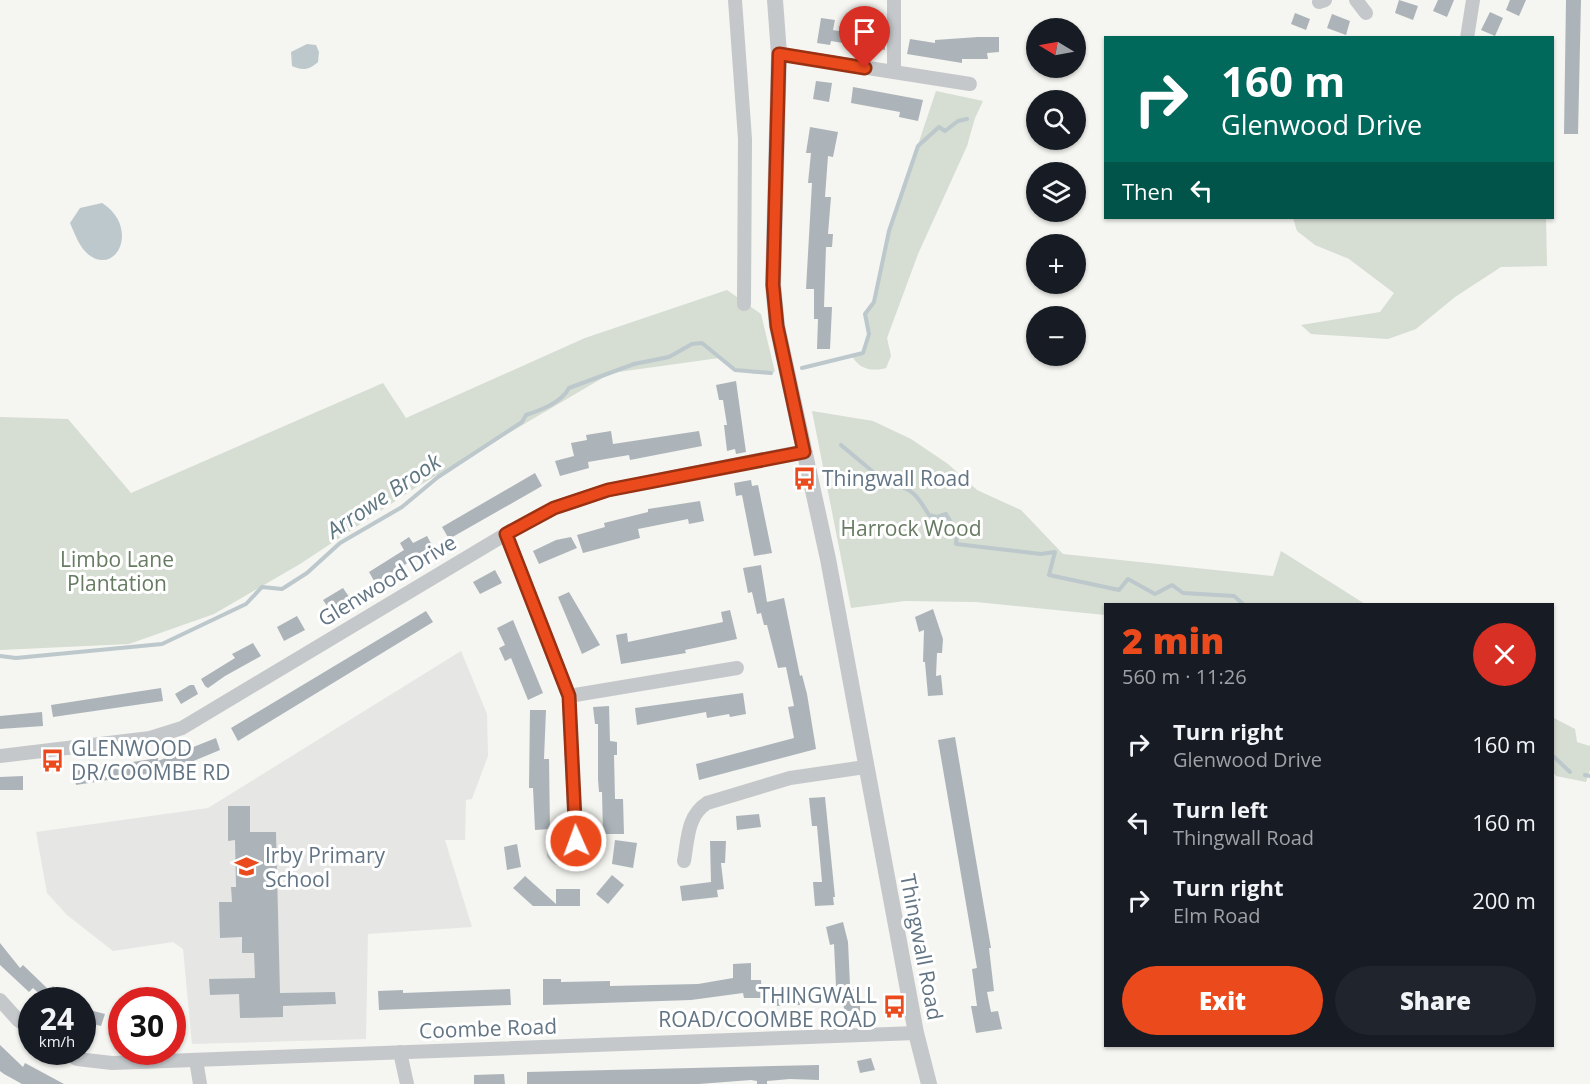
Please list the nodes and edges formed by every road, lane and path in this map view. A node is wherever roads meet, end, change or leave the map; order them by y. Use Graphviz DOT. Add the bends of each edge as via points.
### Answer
graph roads {
  1 [pos="735,0"];
  2 [pos="775,0"];
  3 [pos="894,0"];
  4 [pos="1356,0"];
  5 [pos="1473,0"];
  6 [pos="1366,13"];
  7 [pos="1467,36"];
  8 [pos="779,54"];
  9 [pos="894,72"];
  10 [pos="970,84"];
  11 [pos="744,304"];
  12 [pos="804,452"];
  13 [pos="506,534"];
  14 [pos="737,668"];
  15 [pos="569,696"];
  16 [pos="0,756"];
  17 [pos="865,767"];
  18 [pos="575,826"];
  19 [pos="684,861"];
  20 [pos="0,1000"];
  21 [pos="18,1020"];
  22 [pos="916,1034"];
  23 [pos="400,1052"];
  24 [pos="196,1060"];
  25 [pos="96,1061"];
  26 [pos="200,1084"];
  27 [pos="407,1084"];
  28 [pos="929,1084"];
  1 -- 11 [label="street" via="745,139"];
  2 -- 8 [label="street, Thingwall Road"];
  3 -- 9 [label="street"];
  4 -- 6 [label="street"];
  5 -- 7 [label="street"];
  8 -- 9 [label="street"];
  8 -- 12 [label="street, Thingwall Road" via="773,285 777,326"];
  9 -- 10 [label="street"];
  12 -- 13 [label="street, Glenwood Drive" via="608,490 554,508"];
  12 -- 17 [label="street, Thingwall Road" via="828,559"];
  13 -- 15 [label="street"];
  13 -- 16 [label="street, Glenwood Drive" via="182,728 150,738"];
  14 -- 15 [label="street"];
  15 -- 18 [label="street"];
  17 -- 19 [label="street" via="790,778 707,803 691,820"];
  17 -- 22 [label="street, Thingwall Road"];
  20 -- 21 [label="street"];
  22 -- 23 [label="street, Coombe Road"];
  22 -- 28 [label="street, Thingwall Road"];
  23 -- 24 [label="street, Coombe Road"];
  23 -- 27 [label="street"];
  24 -- 25 [label="street, Coombe Road"];
  24 -- 26 [label="street"];
}
